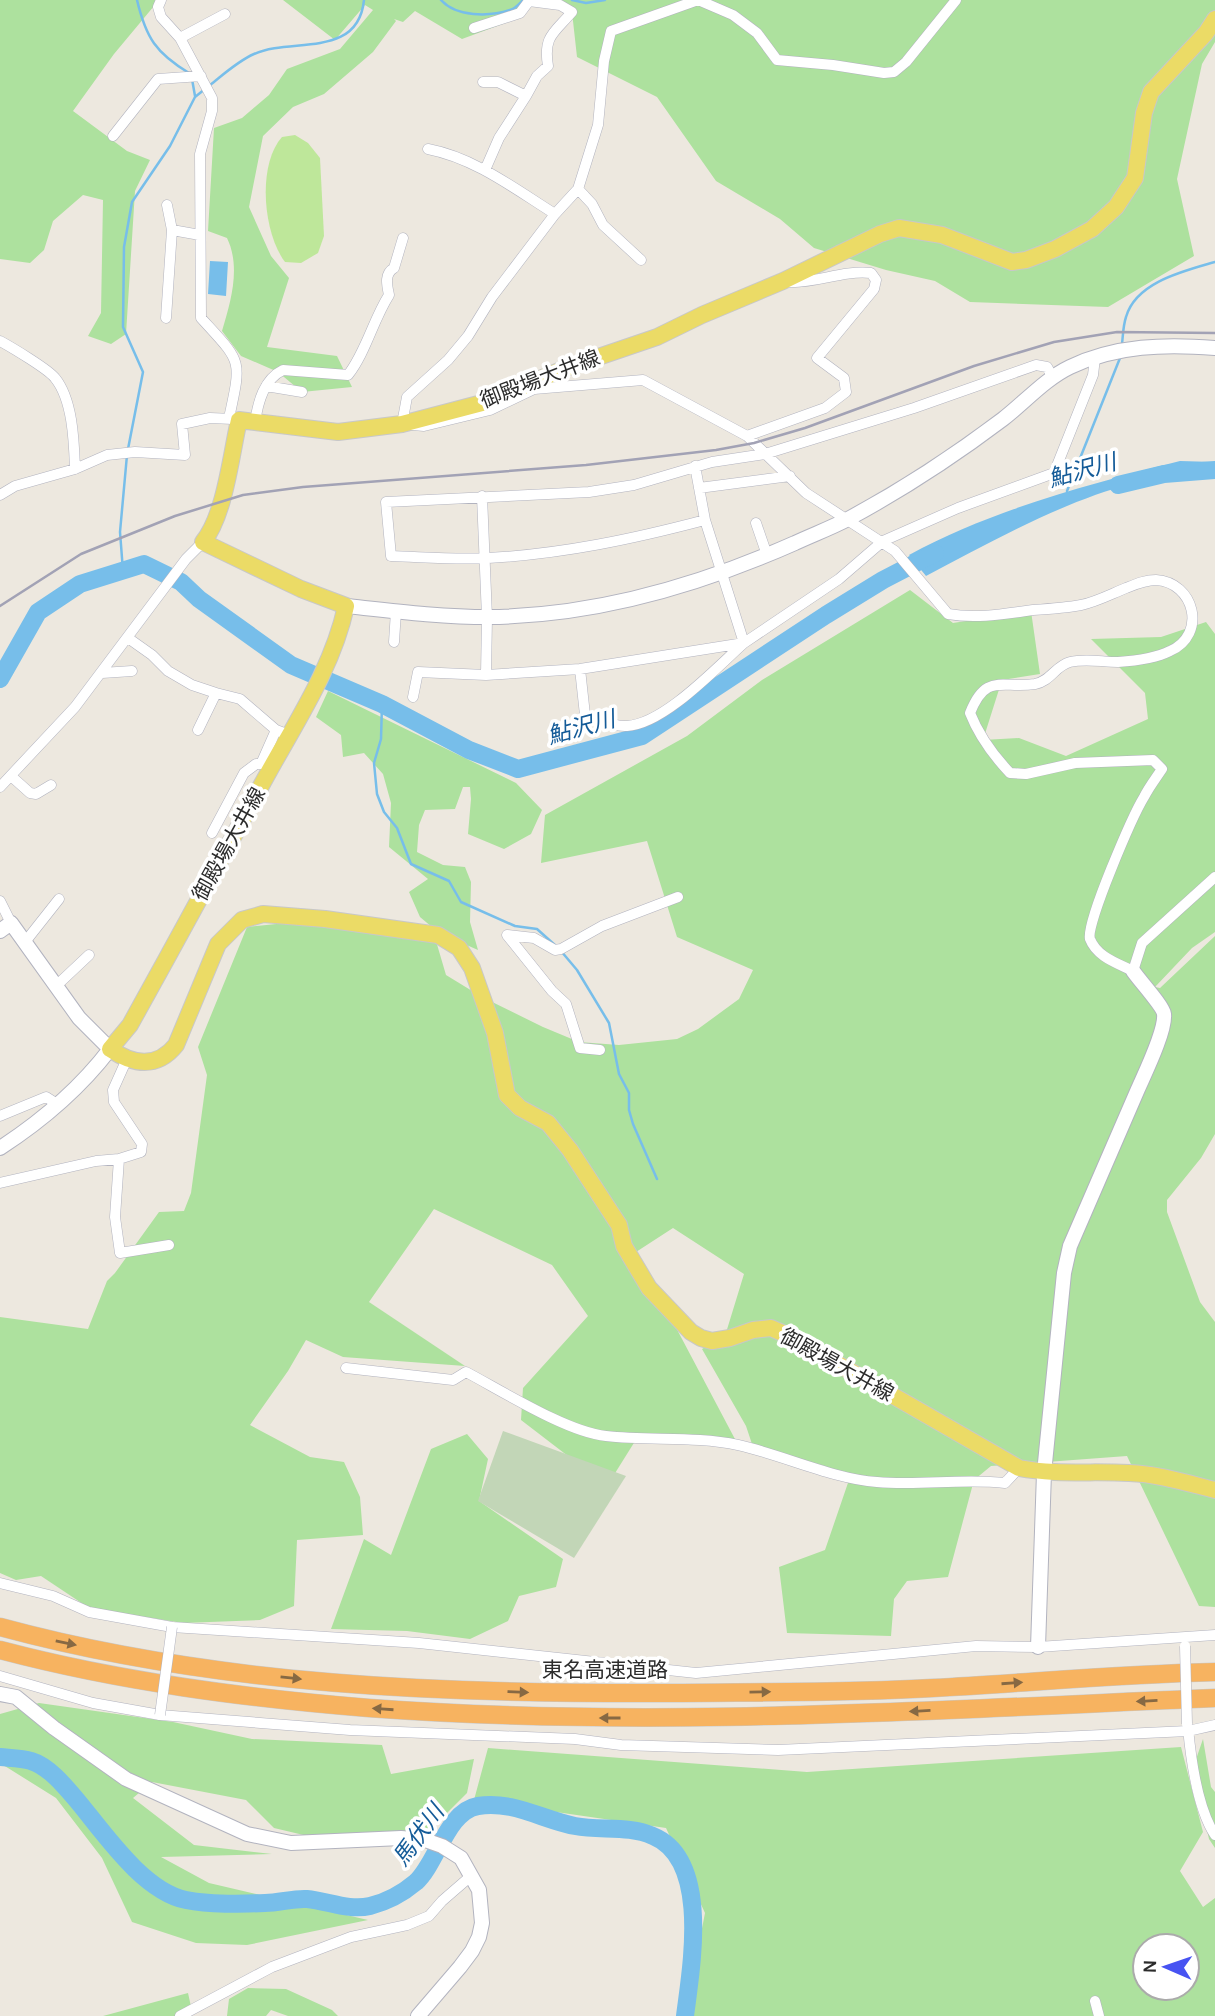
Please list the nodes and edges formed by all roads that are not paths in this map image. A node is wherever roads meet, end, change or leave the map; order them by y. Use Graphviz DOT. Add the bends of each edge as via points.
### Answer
graph roads {
  1 [pos="161,0"];
  2 [pos="956,0"];
  3 [pos="225,14"];
  4 [pos="1215,19"];
  5 [pos="474,28"];
  6 [pos="180,38"];
  7 [pos="202,78"];
  8 [pos="483,82"];
  9 [pos="526,96"];
  10 [pos="113,136"];
  11 [pos="428,149"];
  12 [pos="485,170"];
  13 [pos="578,189"];
  14 [pos="167,205"];
  15 [pos="555,214"];
  16 [pos="172,230"];
  17 [pos="200,235"];
  18 [pos="403,238"];
  19 [pos="641,260"];
  20 [pos="783,281"];
  21 [pos="166,318"];
  22 [pos="0,341"];
  23 [pos="1215,348"];
  24 [pos="1101,356"];
  25 [pos="1053,378"];
  26 [pos="266,386"];
  27 [pos="302,392"];
  28 [pos="241,420"];
  29 [pos="402,424"];
  30 [pos="747,436"];
  31 [pos="765,454"];
  32 [pos="695,466"];
  33 [pos="75,469"];
  34 [pos="790,476"];
  35 [pos="699,488"];
  36 [pos="0,495"];
  37 [pos="482,496"];
  38 [pos="705,520"];
  39 [pos="846,520"];
  40 [pos="757,523"];
  41 [pos="883,541"];
  42 [pos="203,542"];
  43 [pos="767,555"];
  44 [pos="485,559"];
  45 [pos="721,573"];
  46 [pos="346,606"];
  47 [pos="396,611"];
  48 [pos="486,617"];
  49 [pos="128,638"];
  50 [pos="394,642"];
  51 [pos="744,643"];
  52 [pos="580,669"];
  53 [pos="132,671"];
  54 [pos="102,673"];
  55 [pos="486,675"];
  56 [pos="216,693"];
  57 [pos="413,697"];
  58 [pos="198,730"];
  59 [pos="282,732"];
  60 [pos="11,776"];
  61 [pos="51,785"];
  62 [pos="0,787"];
  63 [pos="212,833"];
  64 [pos="1215,877"];
  65 [pos="678,897"];
  66 [pos="59,900"];
  67 [pos="0,901"];
  68 [pos="6,927"];
  69 [pos="25,942"];
  70 [pos="89,955"];
  71 [pos="1133,971"];
  72 [pos="56,986"];
  73 [pos="110,1049"];
  74 [pos="600,1050"];
  75 [pos="127,1061"];
  76 [pos="57,1104"];
  77 [pos="0,1116"];
  78 [pos="0,1148"];
  79 [pos="119,1159"];
  80 [pos="0,1182"];
  81 [pos="169,1245"];
  82 [pos="346,1368"];
  83 [pos="1019,1468"];
  84 [pos="1044,1473"];
  85 [pos="1215,1490"];
  86 [pos="0,1583"];
  87 [pos="0,1627"];
  88 [pos="172,1627"];
  89 [pos="1215,1635"];
  90 [pos="1185,1641"];
  91 [pos="1038,1647"];
  92 [pos="0,1650"];
  93 [pos="1215,1672"];
  94 [pos="0,1676"];
  95 [pos="0,1694"];
  96 [pos="1215,1698"];
  97 [pos="160,1715"];
  98 [pos="1215,1725"];
  99 [pos="1188,1728"];
  100 [pos="1215,1835"];
  101 [pos="472,1875"];
  102 [pos="1095,2001"];
  103 [pos="180,2016"];
  104 [pos="418,2016"];
  105 [pos="1099,2016"];
  1 -- 6 [label="street" via="161,16"];
  2 -- 13 [label="street" via="906,62 894,72 884,73 777,60 757,33 733,15 698,0 611,31 598,125"];
  3 -- 6 [label="street"];
  4 -- 20 [label="main road, 御殿場大井線" via="1151,92 1135,178 1116,207 1092,229 1055,249 1012,262 942,235 899,228"];
  5 -- 9 [label="street" via="520,13 529,1 561,5 572,12 547,41 548,66"];
  6 -- 7 [label="street"];
  7 -- 10 [label="street" via="158,79"];
  7 -- 17 [label="street" via="212,98 212,111 200,154"];
  8 -- 9 [label="street" via="498,82"];
  9 -- 12 [label="street"];
  11 -- 12 [label="street"];
  12 -- 15 [label="street"];
  13 -- 15 [label="street"];
  13 -- 19 [label="street" via="603,225"];
  14 -- 16 [label="street"];
  15 -- 29 [label="street" via="468,336 407,397"];
  16 -- 17 [label="street"];
  16 -- 21 [label="street"];
  17 -- 28 [label="street" via="201,318 234,354"];
  18 -- 26 [label="street" via="387,281 389,295 348,375 283,370"];
  20 -- 29 [label="main road, 御殿場大井線" via="657,337 486,402"];
  20 -- 30 [label="street" via="802,283 853,271 871,273 876,280 874,289 817,358 844,378 846,393 825,408"];
  22 -- 33 [label="street" via="55,377 67,402"];
  23 -- 24 [label="street" via="1170,345"];
  24 -- 25 [label="street"];
  24 -- 41 [label="street" via="1055,473"];
  25 -- 31 [label="street" via="1047,367 1035,365"];
  25 -- 39 [label="street" via="927,473"];
  26 -- 27 [label="street"];
  26 -- 28 [label="street" via="257,408"];
  28 -- 29 [label="main road, 御殿場大井線" via="338,432"];
  28 -- 33 [label="street" via="206,418 182,424 185,455 107,455"];
  28 -- 42 [label="main road" via="218,512"];
  29 -- 30 [label="street" via="424,426 490,410 534,388 643,380"];
  30 -- 31 [label="street"];
  31 -- 32 [label="street"];
  31 -- 34 [label="street"];
  32 -- 35 [label="street"];
  32 -- 37 [label="street" via="634,485 589,492"];
  33 -- 36 [label="street" via="15,486"];
  34 -- 35 [label="street"];
  34 -- 39 [label="street"];
  35 -- 38 [label="street"];
  37 -- 44 [label="street"];
  37 -- 44 [label="street" via="386,502 391,556"];
  38 -- 44 [label="street" via="560,552"];
  38 -- 45 [label="street"];
  39 -- 41 [label="street"];
  39 -- 43 [label="street"];
  40 -- 43 [label="street"];
  41 -- 51 [label="street" via="839,579"];
  41 -- 71 [label="street" via="948,614 982,616 1083,605 1143,581 1159,580 1175,586 1192,606 1192,631 1170,652 1118,662 1068,662 1036,684 993,684 976,696 970,713 975,727 1010,773 1026,775 1075,763 1153,760 1162,769 1143,798 1088,935 1105,957"];
  42 -- 46 [label="main road"];
  42 -- 49 [label="street"];
  43 -- 45 [label="street"];
  44 -- 48 [label="street"];
  45 -- 48 [label="street" via="583,610"];
  45 -- 51 [label="street"];
  46 -- 47 [label="street"];
  46 -- 59 [label="main road, 御殿場大井線" via="328,662"];
  47 -- 48 [label="street"];
  47 -- 50 [label="street"];
  48 -- 55 [label="street"];
  49 -- 54 [label="street"];
  49 -- 56 [label="street" via="168,671"];
  51 -- 52 [label="street"];
  51 -- 52 [label="street" via="666,712 629,726 585,715"];
  52 -- 55 [label="street"];
  53 -- 54 [label="street"];
  54 -- 60 [label="street"];
  55 -- 57 [label="street" via="418,672"];
  56 -- 58 [label="street"];
  56 -- 59 [label="street" via="240,699"];
  59 -- 63 [label="street" via="261,764 244,773"];
  59 -- 73 [label="main road, 御殿場大井線" via="130,1025"];
  60 -- 61 [label="street" via="30,793"];
  60 -- 62 [label="street"];
  64 -- 71 [label="street" via="1142,943"];
  65 -- 74 [label="street" via="602,926 559,949 534,938 507,934 566,1004 580,1048"];
  66 -- 69 [label="street"];
  67 -- 68 [label="street"];
  68 -- 69 [label="street"];
  69 -- 72 [label="street"];
  70 -- 72 [label="street"];
  71 -- 84 [label="street" via="1164,1013 1148,1065 1070,1247"];
  72 -- 73 [label="street"];
  73 -- 75 [label="main road"];
  73 -- 76 [label="street"];
  75 -- 79 [label="street" via="113,1090 114,1102 142,1144 141,1152"];
  75 -- 83 [label="main road, 御殿場大井線" via="166,1057 176,1045 218,944 242,920 263,914 438,935 459,948 472,968 495,1032 507,1095 548,1123 570,1150 619,1225 624,1246 649,1288 691,1332 712,1341 771,1328"];
  76 -- 77 [label="street" via="46,1097"];
  76 -- 78 [label="street"];
  79 -- 80 [label="street"];
  79 -- 81 [label="street" via="115,1217 120,1253"];
  82 -- 83 [label="street" via="453,1380 466,1372 574,1428 604,1436 737,1445 874,1482 1005,1483"];
  83 -- 84 [label="main road, 御殿場大井線"];
  84 -- 85 [label="main road, 御殿場大井線" via="1131,1473"];
  84 -- 91 [label="street"];
  86 -- 88 [label="street" via="53,1596 89,1612"];
  87 -- 93 [label="highway, 東名高速道路, one-way" via="210,1669 551,1693 931,1688"];
  88 -- 91 [label="street" via="419,1643 696,1673 976,1646"];
  88 -- 97 [label="street, bridge"];
  89 -- 90 [label="street"];
  90 -- 91 [label="street"];
  90 -- 99 [label="street, bridge"];
  96 -- 92 [label="highway, one-way" via="834,1715 679,1718 443,1713 230,1694 131,1679"];
  94 -- 97 [label="street" via="93,1703"];
  95 -- 101 [label="street" via="16,1697 126,1779 247,1834 291,1843 425,1840 461,1858"];
  97 -- 99 [label="street" via="350,1730 778,1750"];
  98 -- 99 [label="street"];
  99 -- 100 [label="street" via="1199,1790"];
  101 -- 103 [label="street" via="429,1916 351,1937 272,1967"];
  101 -- 104 [label="street" via="481,1904 479,1937"];
  102 -- 105 [label="street"];
}
